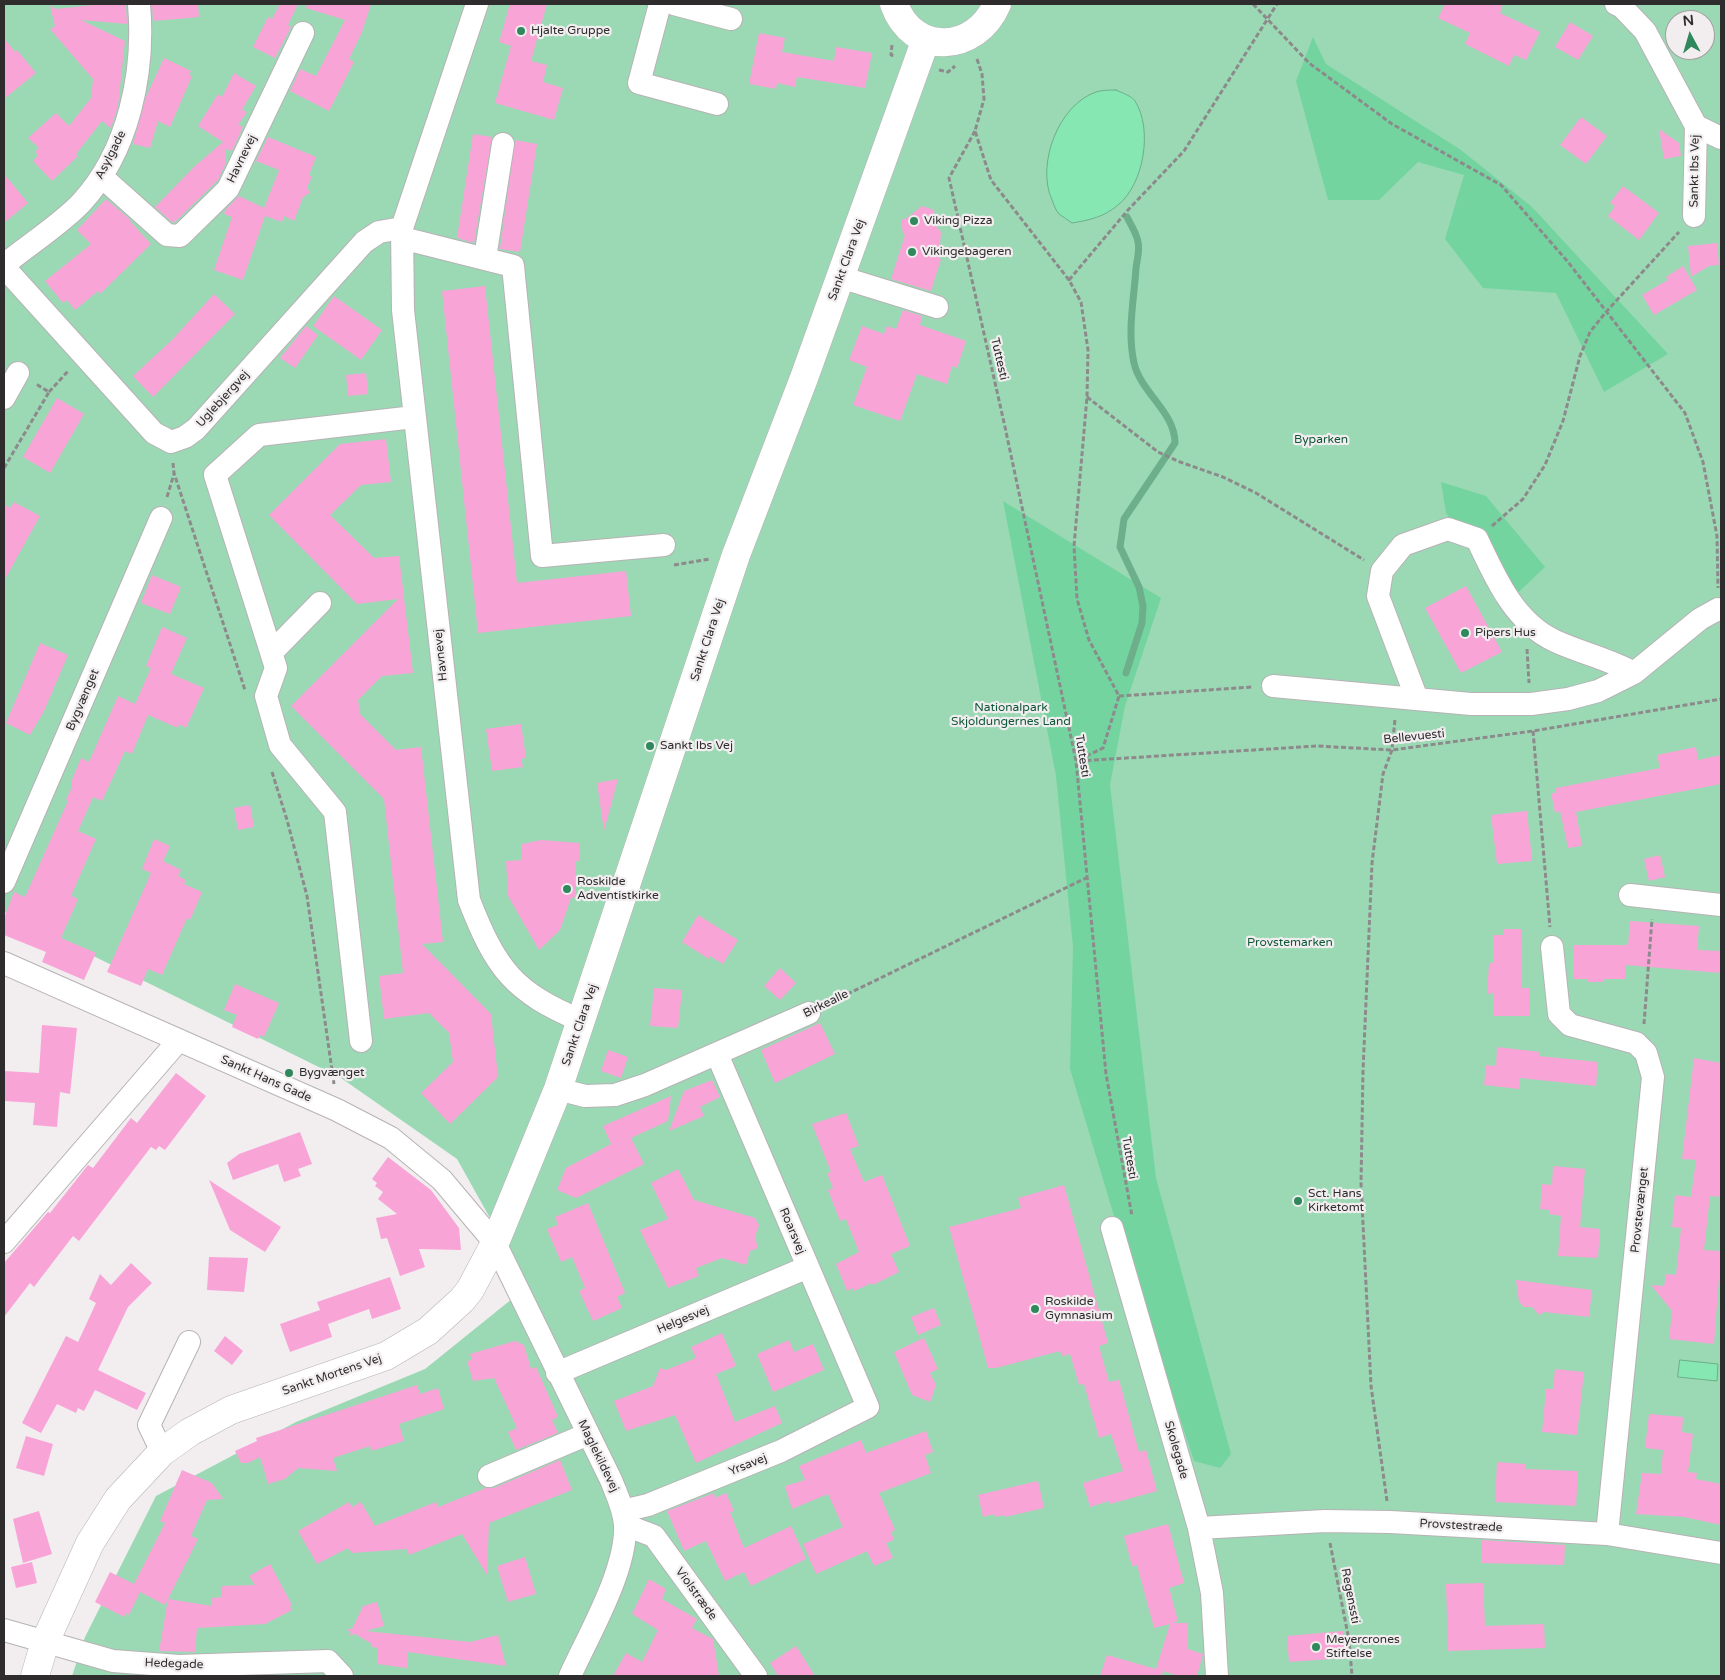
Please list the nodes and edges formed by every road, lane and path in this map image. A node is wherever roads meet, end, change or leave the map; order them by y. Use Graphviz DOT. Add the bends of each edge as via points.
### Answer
graph roads {
  1 [pos="138,4"];
  2 [pos="477,4"];
  3 [pos="660,4"];
  4 [pos="674,4"];
  5 [pos="894,4"];
  6 [pos="998,4"];
  7 [pos="1253,4"];
  8 [pos="1277,4"];
  9 [pos="1616,4"];
  10 [pos="731,19"];
  11 [pos="1269,19"];
  12 [pos="303,33"];
  13 [pos="970,37"];
  14 [pos="926,39"];
  15 [pos="717,104"];
  16 [pos="1696,126"];
  17 [pos="975,131"];
  18 [pos="1721,138"];
  19 [pos="503,144"];
  20 [pos="102,177"];
  21 [pos="1694,216"];
  22 [pos="402,233"];
  23 [pos="485,258"];
  24 [pos="4,266"];
  25 [pos="840,277"];
  26 [pos="1069,280"];
  27 [pos="937,308"];
  28 [pos="1606,312"];
  29 [pos="83,355"];
  30 [pos="18,373"];
  31 [pos="49,392"];
  32 [pos="1087,397"];
  33 [pos="4,398"];
  34 [pos="414,417"];
  35 [pos="4,468"];
  36 [pos="161,518"];
  37 [pos="1477,539"];
  38 [pos="664,545"];
  39 [pos="736,555"];
  40 [pos="1382,571"];
  41 [pos="320,603"];
  42 [pos="1720,610"];
  43 [pos="1525,619"];
  44 [pos="272,652"];
  45 [pos="1634,673"];
  46 [pos="1273,686"];
  47 [pos="1119,696"];
  48 [pos="1417,699"];
  49 [pos="1721,699"];
  50 [pos="1531,704"];
  51 [pos="1533,731"];
  52 [pos="1392,750"];
  53 [pos="1076,761"];
  54 [pos="1086,878"];
  55 [pos="4,882"];
  56 [pos="1630,895"];
  57 [pos="1654,898"];
  58 [pos="1721,905"];
  59 [pos="1552,947"];
  60 [pos="4,963"];
  61 [pos="809,1013"];
  62 [pos="582,1021"];
  63 [pos="179,1040"];
  64 [pos="361,1041"];
  65 [pos="1636,1042"];
  66 [pos="330,1049"];
  67 [pos="717,1054"];
  68 [pos="558,1089"];
  69 [pos="337,1110"];
  70 [pos="1123,1226"];
  71 [pos="4,1242"];
  72 [pos="495,1243"];
  73 [pos="808,1267"];
  74 [pos="189,1342"];
  75 [pos="557,1373"];
  76 [pos="868,1407"];
  77 [pos="588,1434"];
  78 [pos="162,1452"];
  79 [pos="489,1476"];
  80 [pos="624,1518"];
  81 [pos="1325,1521"];
  82 [pos="1390,1522"];
  83 [pos="1199,1528"];
  84 [pos="1607,1534"];
  85 [pos="1721,1553"];
  86 [pos="4,1630"];
  87 [pos="45,1642"];
  88 [pos="35,1676"];
  89 [pos="342,1676"];
  90 [pos="570,1676"];
  91 [pos="756,1676"];
  92 [pos="1217,1676"];
  93 [pos="1352,1676"];
  1 -- 20 [label="street, Asylgade" via="136,85 125,130"];
  2 -- 22 [label="street, Havnevej"];
  3 -- 15 [label="street" via="639,83"];
  4 -- 10 [label="street"];
  5 -- 14 [label="main road" via="910,30"];
  6 -- 13 [label="main road" via="992,17"];
  7 -- 11 [label="path"];
  8 -- 11 [label="path"];
  9 -- 16 [label="street, Sankt Ibs Vej" via="1645,31"];
  11 -- 26 [label="path" via="1184,151 1128,210"];
  11 -- 28 [label="path" via="1309,63 1392,124 1501,185 1568,262"];
  12 -- 20 [label="street, Havnevej" via="228,189 180,236 167,235"];
  13 -- 14 [label="main road" via="948,42"];
  13 -- 17 [label="path, Tuttesti" via="982,74 984,98"];
  14 -- 25 [label="main road, Sankt Clara Vej"];
  16 -- 18 [label="street, Sankt Ibs Vej"];
  16 -- 21 [label="street, Sankt Ibs Vej"];
  17 -- 26 [label="path" via="991,180"];
  17 -- 53 [label="path, Tuttesti" via="949,178"];
  19 -- 23 [label="street"];
  20 -- 24 [label="street, Asylgade" via="80,204"];
  21 -- 28 [label="path"];
  22 -- 23 [label="street"];
  22 -- 29 [label="street, Uglebjergvej" via="379,232 364,242 196,429 185,437 171,442 154,433"];
  22 -- 34 [label="street, Havnevej" via="403,310"];
  23 -- 38 [label="street" via="513,266 542,556"];
  24 -- 29 [label="street, Uglebjergvej"];
  25 -- 27 [label="street"];
  25 -- 39 [label="main road, Sankt Clara Vej"];
  26 -- 32 [label="path" via="1081,302 1088,350"];
  28 -- 37 [label="path" via="1590,332 1580,356 1563,421 1545,465 1523,499"];
  28 -- 42 [label="path" via="1685,413 1703,462 1717,536"];
  29 -- 31 [label="path"];
  30 -- 31 [label="path"];
  30 -- 33 [label="street"];
  31 -- 35 [label="path"];
  32 -- 40 [label="path" via="1158,452 1223,476"];
  32 -- 47 [label="path" via="1074,546 1077,600 1089,640"];
  34 -- 44 [label="street" via="259,434 216,475"];
  34 -- 62 [label="street, Havnevej" via="469,900 485,942 506,974 552,1008"];
  36 -- 55 [label="street, Bygvænget"];
  37 -- 40 [label="street" via="1448,529 1403,545"];
  37 -- 43 [label="street" via="1502,591"];
  38 -- 39 [label="path" via="668,566"];
  39 -- 62 [label="main road, Sankt Clara Vej"];
  40 -- 48 [label="street" via="1378,596"];
  41 -- 44 [label="street"];
  42 -- 45 [label="street" via="1700,619"];
  43 -- 45 [label="street" via="1554,640"];
  43 -- 50 [label="path"];
  44 -- 64 [label="street" via="276,668 266,696 280,745 335,812"];
  45 -- 50 [label="street" via="1598,691"];
  46 -- 47 [label="path"];
  46 -- 48 [label="street"];
  47 -- 53 [label="path" via="1103,748"];
  48 -- 50 [label="street" via="1471,704"];
  49 -- 51 [label="path, Bellevuesti"];
  51 -- 52 [label="path, Bellevuesti"];
  51 -- 59 [label="path"];
  52 -- 53 [label="path, Bellevuesti" via="1316,746"];
  52 -- 82 [label="path" via="1383,774 1372,863 1361,1183 1371,1386"];
  53 -- 54 [label="path, Tuttesti"];
  54 -- 61 [label="path, Birkealle"];
  54 -- 70 [label="path, Tuttesti"];
  56 -- 57 [label="street"];
  57 -- 58 [label="street"];
  57 -- 65 [label="path" via="1644,1031"];
  59 -- 65 [label="street" via="1559,1014 1570,1025"];
  60 -- 63 [label="street, Sankt Hans Gade"];
  61 -- 67 [label="street, Birkealle"];
  62 -- 68 [label="main road, Sankt Clara Vej"];
  63 -- 69 [label="street, Sankt Hans Gade"];
  63 -- 71 [label="street"];
  65 -- 84 [label="street, Provstevænget" via="1646,1053 1653,1077"];
  66 -- 69 [label="path"];
  67 -- 68 [label="street, Birkealle" via="615,1095 585,1096"];
  67 -- 73 [label="street, Roarsvej"];
  68 -- 72 [label="main road, Sankt Clara Vej"];
  69 -- 72 [label="street, Sankt Hans Gade" via="390,1138 442,1180"];
  70 -- 83 [label="street, Skolegade"];
  72 -- 75 [label="street, Maglekildevej"];
  72 -- 78 [label="main road, Sankt Mortens Vej" via="462,1300 428,1331 386,1356 231,1410 190,1432"];
  73 -- 75 [label="street, Helgesvej"];
  73 -- 76 [label="street, Roarsvej"];
  74 -- 78 [label="street" via="149,1425"];
  75 -- 77 [label="street, Maglekildevej"];
  76 -- 80 [label="street, Yrsavej" via="781,1451 648,1505"];
  77 -- 79 [label="street"];
  77 -- 80 [label="street, Maglekildevej" via="612,1480"];
  78 -- 87 [label="main road, Sankt Mortens Vej" via="118,1499 90,1543"];
  80 -- 90 [label="street, Maglekildevej" via="623,1550 616,1574"];
  80 -- 91 [label="street, Violstræde" via="654,1536"];
  81 -- 82 [label="street, Provstestræde"];
  81 -- 83 [label="street, Provstestræde"];
  81 -- 93 [label="path, Regenssti" via="1350,1640"];
  82 -- 84 [label="street, Provstestræde"];
  83 -- 92 [label="street, Skolegade" via="1212,1593"];
  84 -- 85 [label="street, Provstestræde"];
  86 -- 87 [label="street, Hedegade"];
  87 -- 88 [label="main road, Sankt Mortens Vej"];
  87 -- 89 [label="street, Hedegade" via="113,1661 179,1666 328,1661"];
}
